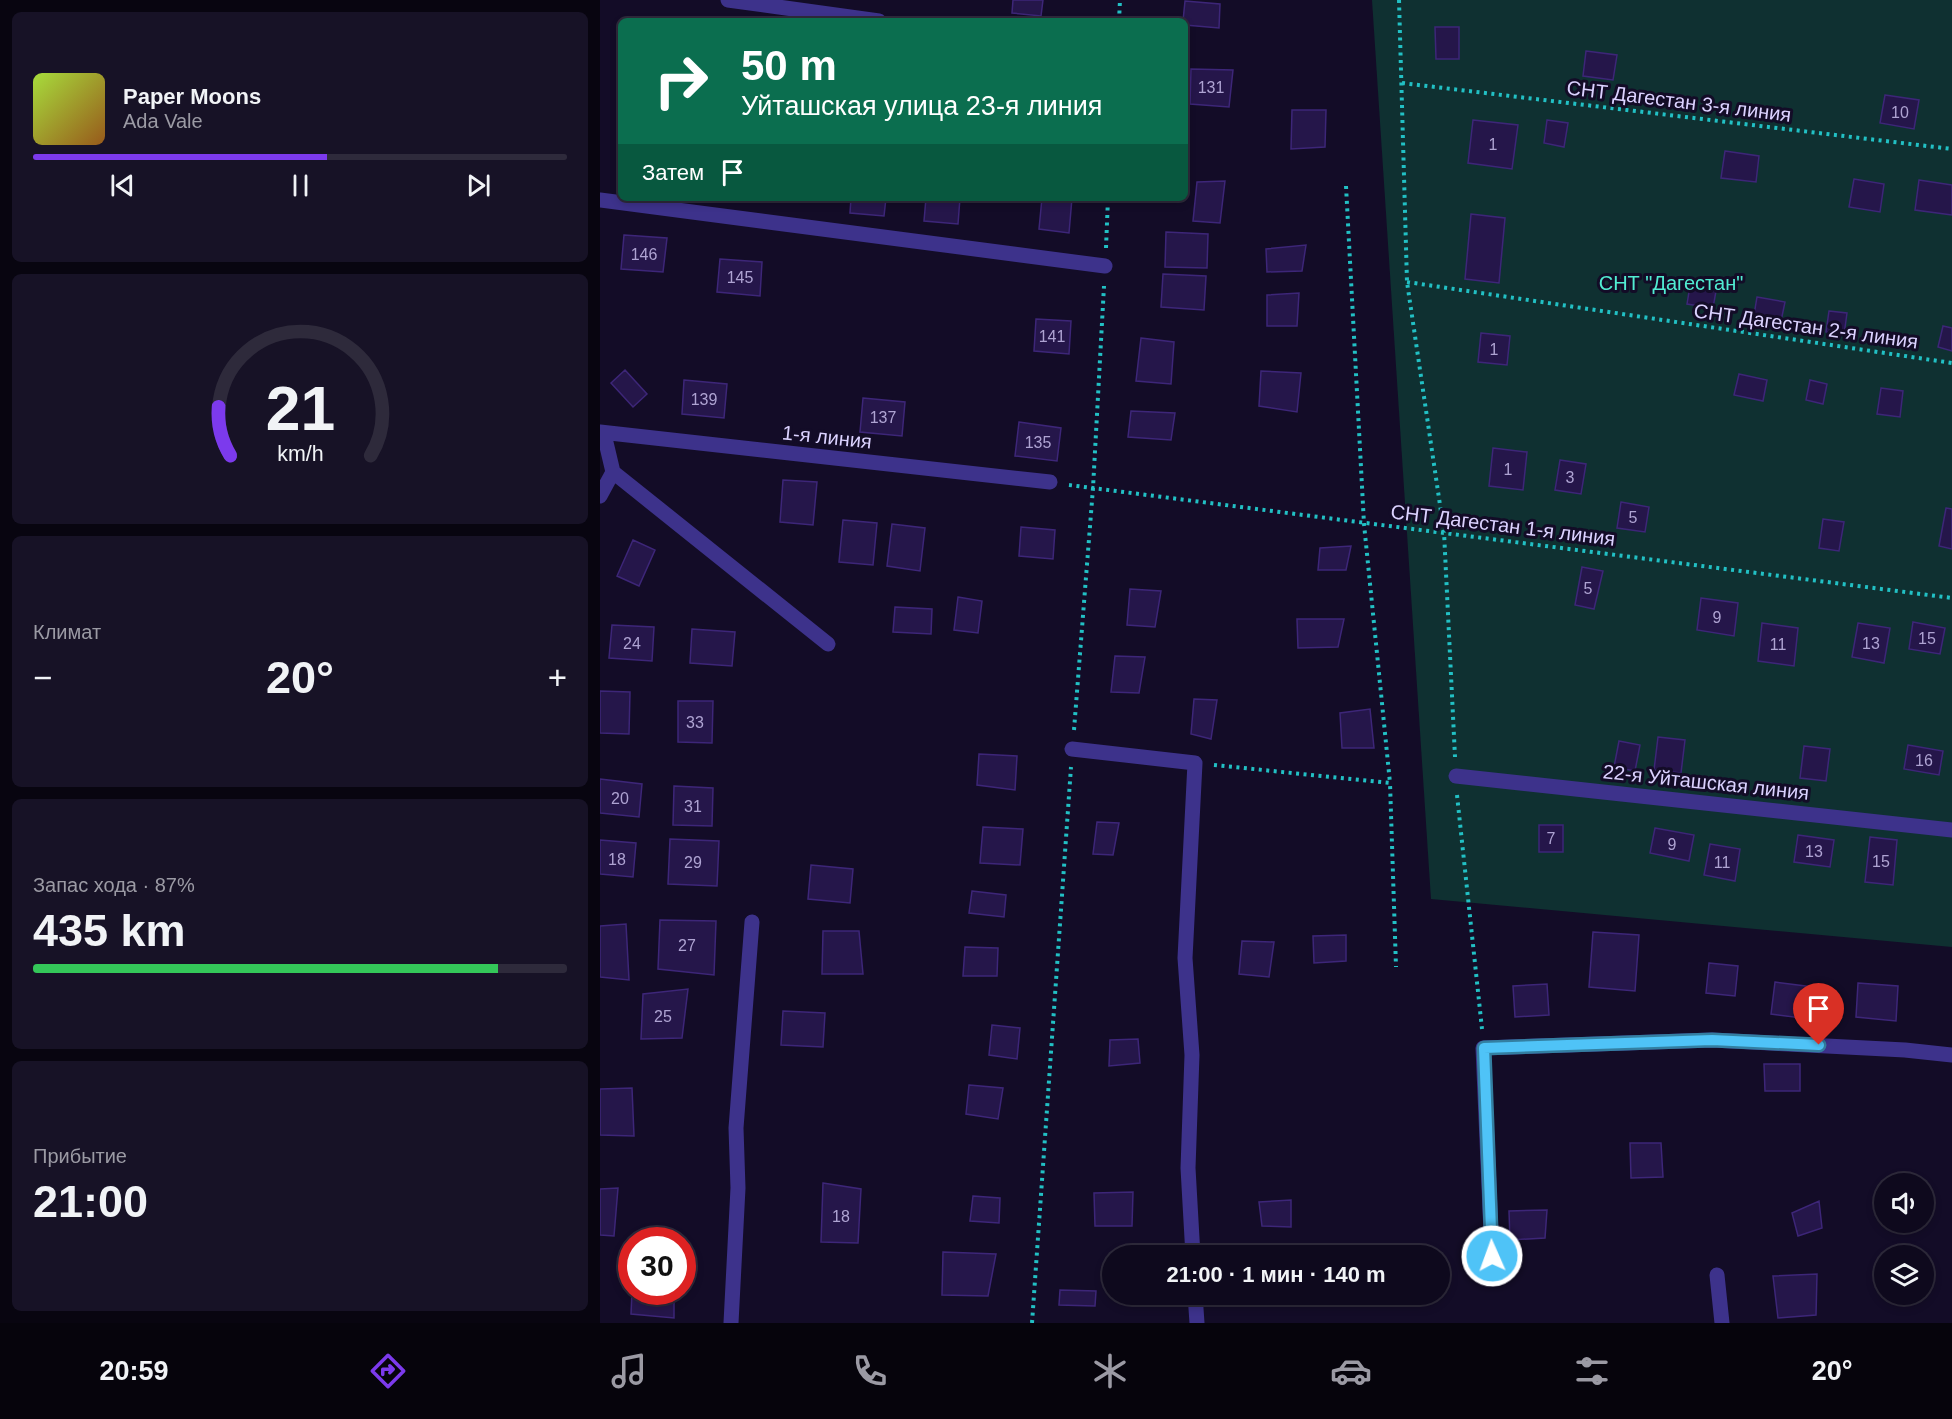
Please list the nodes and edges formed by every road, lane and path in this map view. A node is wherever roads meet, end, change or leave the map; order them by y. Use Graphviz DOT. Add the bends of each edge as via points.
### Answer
graph roads {
  1 [pos="728,0"];
  2 [pos="1120,0"];
  3 [pos="1398,0"];
  4 [pos="857,18"];
  5 [pos="1119,18"];
  6 [pos="1402,83"];
  7 [pos="1952,149"];
  8 [pos="1346,186"];
  9 [pos="600,200"];
  10 [pos="1108,201"];
  11 [pos="1105,266"];
  12 [pos="1407,282"];
  13 [pos="1952,363"];
  14 [pos="602,433"];
  15 [pos="613,472"];
  16 [pos="1050,482"];
  17 [pos="1093,488"];
  18 [pos="600,496"];
  19 [pos="1364,524"];
  20 [pos="1444,532"];
  21 [pos="1952,598"];
  22 [pos="828,644"];
  23 [pos="1072,749"];
  24 [pos="1195,763"];
  25 [pos="1456,776"];
  26 [pos="1390,783"];
  27 [pos="1952,830"];
  28 [pos="752,922"];
  29 [pos="1396,967"];
  30 [pos="1484,1048"];
  31 [pos="1952,1055"];
  32 [pos="1192,1245"];
  33 [pos="1492,1256"];
  34 [pos="1718,1275"];
  35 [pos="1196,1305"];
  36 [pos="731,1323"];
  37 [pos="1032,1323"];
  38 [pos="1197,1323"];
  39 [pos="1722,1323"];
  1 -- 4 [label="street"];
  2 -- 5 [label="path"];
  3 -- 6 [label="path"];
  6 -- 7 [label="path, СНТ Дагестан 3-я линия"];
  6 -- 12 [label="path"];
  8 -- 19 [label="path"];
  9 -- 11 [label="street"];
  10 -- 11 [label="path"];
  11 -- 17 [label="path"];
  12 -- 13 [label="path, СНТ Дагестан 2-я линия"];
  12 -- 20 [label="path"];
  14 -- 15 [label="street"];
  14 -- 16 [label="street, 1-я линия"];
  15 -- 18 [label="street"];
  15 -- 22 [label="street"];
  16 -- 17 [label="path, СНТ Дагестан 1-я линия"];
  17 -- 19 [label="path, СНТ Дагестан 1-я линия"];
  17 -- 23 [label="path"];
  19 -- 20 [label="path, СНТ Дагестан 1-я линия"];
  19 -- 26 [label="path"];
  20 -- 21 [label="path, СНТ Дагестан 1-я линия"];
  20 -- 25 [label="path"];
  23 -- 24 [label="street"];
  23 -- 37 [label="path"];
  24 -- 26 [label="path"];
  24 -- 32 [label="street" via="1185,958 1192,1055 1188,1168"];
  25 -- 27 [label="street, 22-я Уйташская линия"];
  25 -- 30 [label="path"];
  26 -- 29 [label="path"];
  28 -- 36 [label="street" via="736,1128 738,1188"];
  30 -- 31 [label="street" via="1712,1040"];
  30 -- 33 [label="street"];
  34 -- 39 [label="street"];
  35 -- 38 [label="street"];
}
